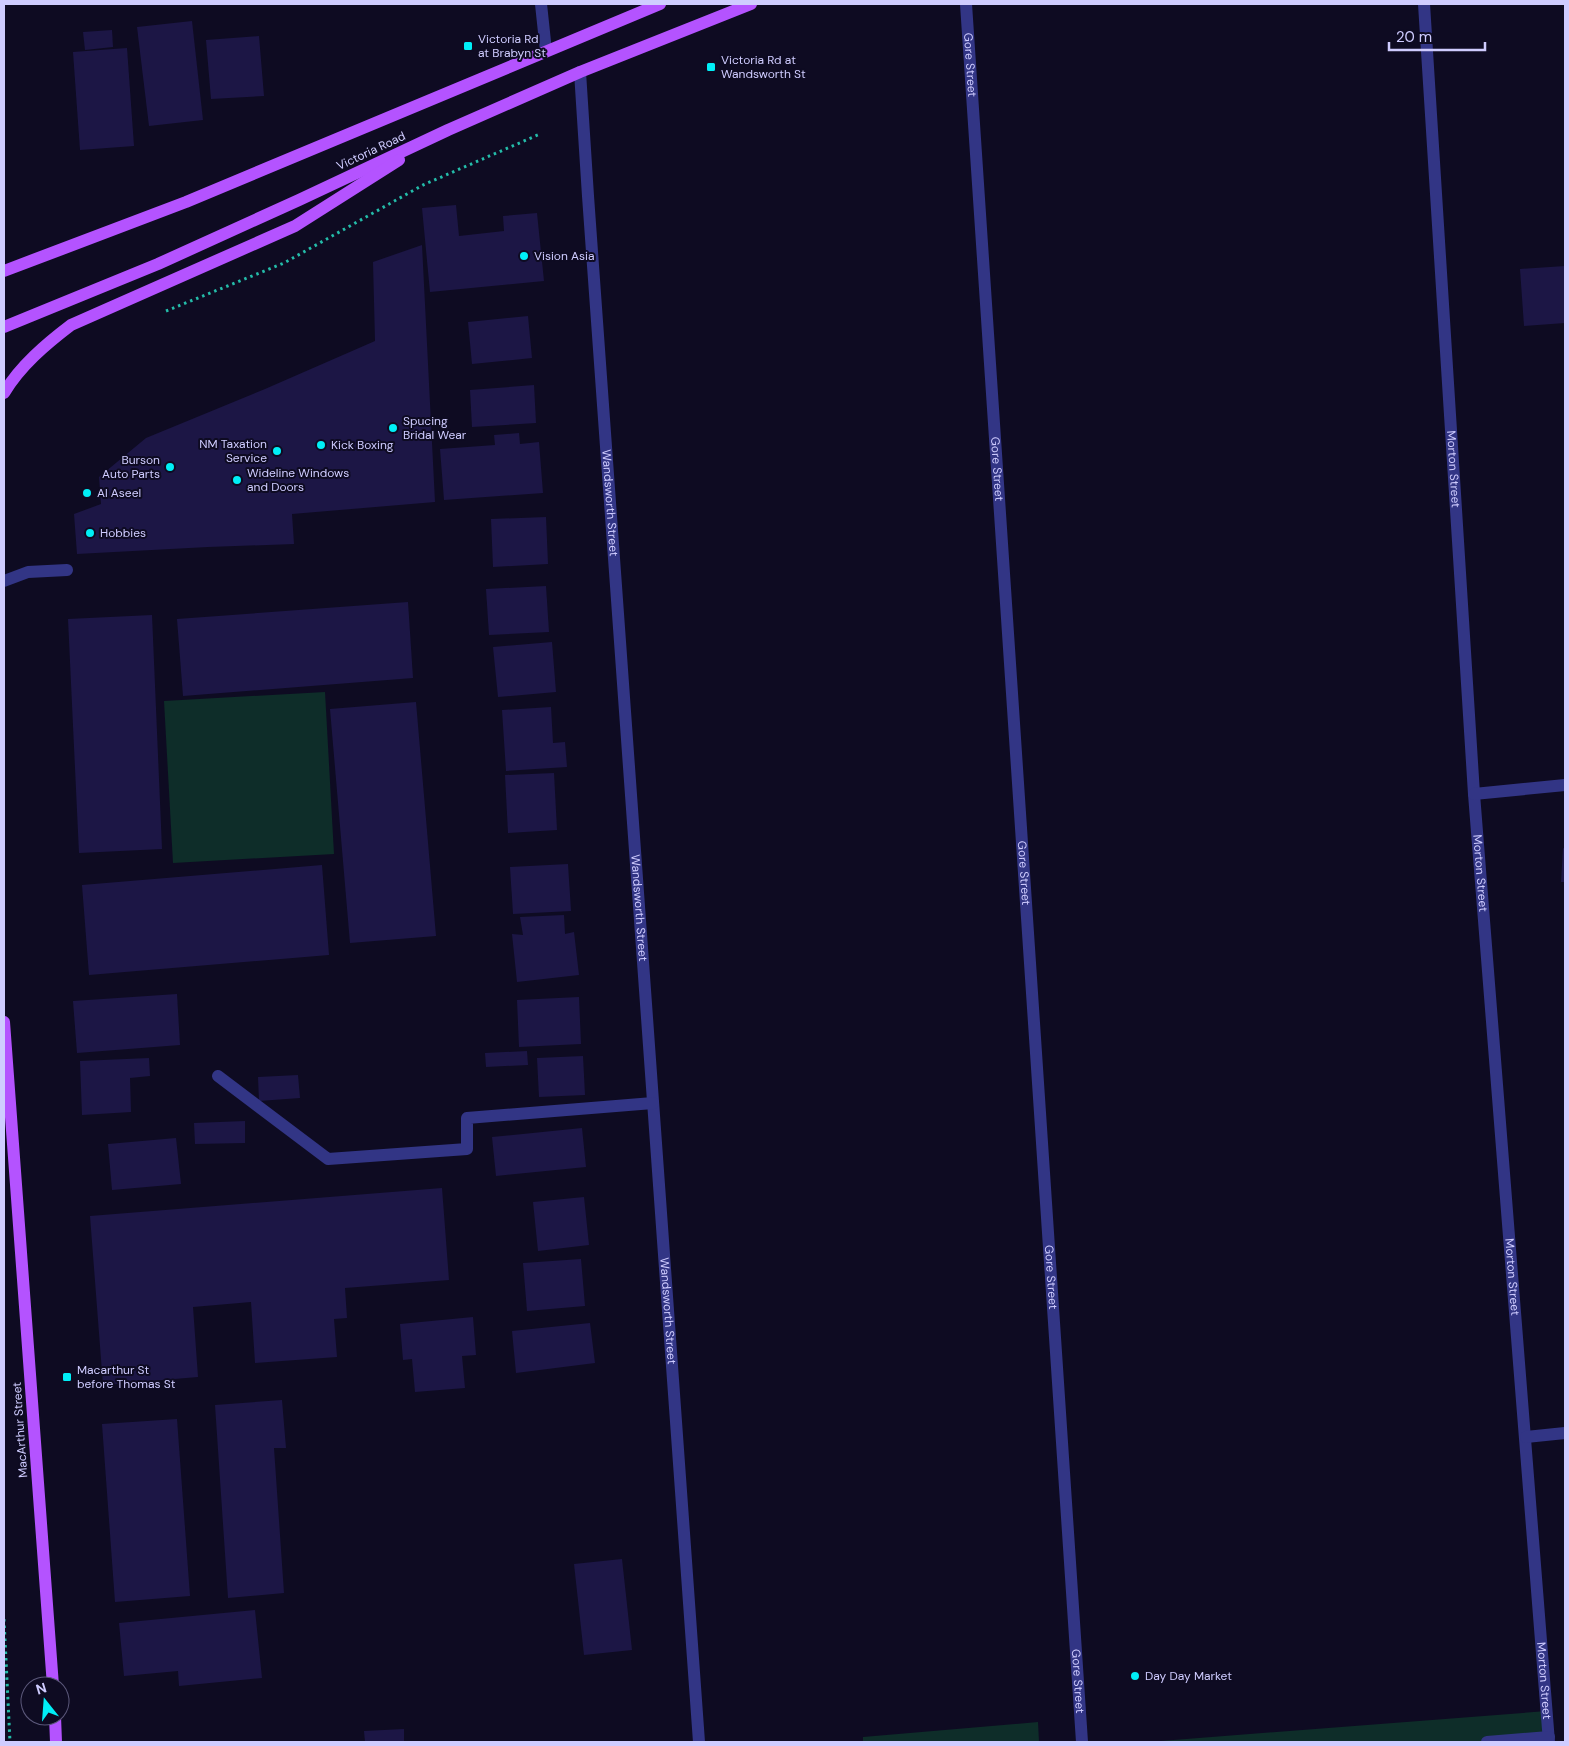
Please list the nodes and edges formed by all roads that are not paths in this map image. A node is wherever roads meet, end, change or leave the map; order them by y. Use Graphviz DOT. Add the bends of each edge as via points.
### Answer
graph roads {
  1 [pos="541,4"];
  2 [pos="660,4"];
  3 [pos="751,4"];
  4 [pos="966,4"];
  5 [pos="1424,4"];
  6 [pos="546,51"];
  7 [pos="580,72"];
  8 [pos="448,130"];
  9 [pos="4,271"];
  10 [pos="4,327"];
  11 [pos="4,392"];
  12 [pos="67,570"];
  13 [pos="4,581"];
  14 [pos="1565,785"];
  15 [pos="1474,794"];
  16 [pos="4,1022"];
  17 [pos="218,1076"];
  18 [pos="653,1103"];
  19 [pos="1565,1433"];
  20 [pos="1526,1437"];
  21 [pos="51,1676"];
  22 [pos="55,1726"];
  23 [pos="1549,1739"];
  24 [pos="56,1742"];
  25 [pos="699,1742"];
  26 [pos="1082,1742"];
  27 [pos="1487,1742"];
  1 -- 6 [label="street"];
  2 -- 6 [label="main road, Victoria Road"];
  3 -- 7 [label="main road, Victoria Road"];
  4 -- 26 [label="street, Gore Street"];
  5 -- 15 [label="street, Morton Street"];
  6 -- 9 [label="main road, Victoria Road" via="186,202"];
  7 -- 8 [label="main road, Victoria Road"];
  7 -- 18 [label="street, Wandsworth Street"];
  8 -- 10 [label="main road, Victoria Road" via="158,264"];
  8 -- 11 [label="main road" via="295,226 71,325 47,343"];
  12 -- 13 [label="street" via="28,572"];
  14 -- 15 [label="street"];
  15 -- 20 [label="street, Morton Street"];
  16 -- 21 [label="main road, MacArthur Street"];
  17 -- 18 [label="street" via="328,1159 467,1149 467,1118"];
  18 -- 25 [label="street, Wandsworth Street"];
  19 -- 20 [label="street"];
  20 -- 23 [label="street, Morton Street"];
  22 -- 24 [label="main road"];
  23 -- 27 [label="street"];
}
